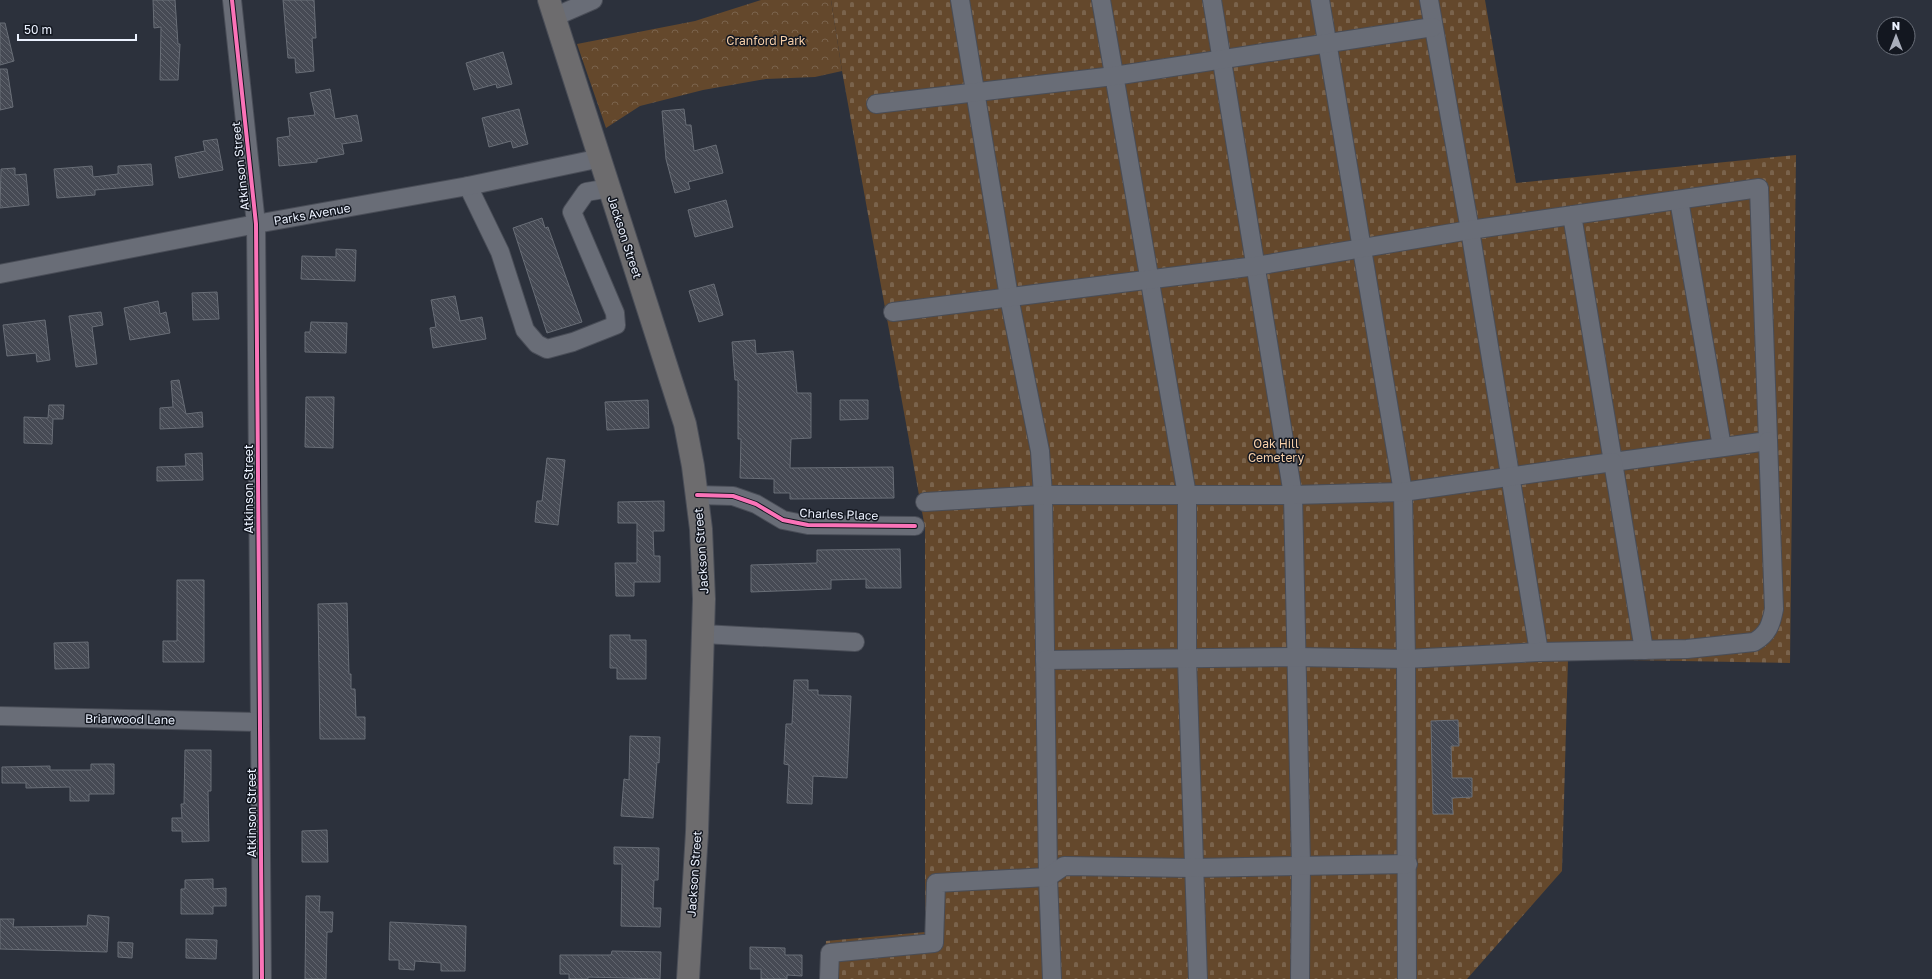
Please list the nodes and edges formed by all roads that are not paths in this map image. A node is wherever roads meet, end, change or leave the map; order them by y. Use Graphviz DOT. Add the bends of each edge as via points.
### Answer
graph roads {
  1 [pos="232,0"];
  2 [pos="593,0"];
  3 [pos="960,0"];
  4 [pos="1101,0"];
  5 [pos="1212,0"];
  6 [pos="1320,0"];
  7 [pos="1429,0"];
  8 [pos="552,9"];
  9 [pos="1433,27"];
  10 [pos="1327,44"];
  11 [pos="1221,61"];
  12 [pos="1114,76"];
  13 [pos="975,91"];
  14 [pos="876,104"];
  15 [pos="601,158"];
  16 [pos="468,186"];
  17 [pos="610,188"];
  18 [pos="1679,200"];
  19 [pos="1572,215"];
  20 [pos="256,224"];
  21 [pos="1470,230"];
  22 [pos="1363,249"];
  23 [pos="1256,266"];
  24 [pos="0,274"];
  25 [pos="1150,279"];
  26 [pos="1009,297"];
  27 [pos="893,312"];
  28 [pos="1768,441"];
  29 [pos="1722,447"];
  30 [pos="1613,462"];
  31 [pos="1510,476"];
  32 [pos="1403,492"];
  33 [pos="697,495"];
  34 [pos="1043,495"];
  35 [pos="1187,495"];
  36 [pos="1293,495"];
  37 [pos="924,502"];
  38 [pos="915,526"];
  39 [pos="703,634"];
  40 [pos="855,642"];
  41 [pos="1644,650"];
  42 [pos="1538,652"];
  43 [pos="1187,658"];
  44 [pos="1297,658"];
  45 [pos="1406,658"];
  46 [pos="1045,660"];
  47 [pos="0,716"];
  48 [pos="260,722"];
  49 [pos="1408,864"];
  50 [pos="1301,865"];
  51 [pos="1193,868"];
  52 [pos="1048,877"];
  53 [pos="262,979"];
  54 [pos="688,979"];
  55 [pos="829,979"];
  56 [pos="1052,979"];
  57 [pos="1198,979"];
  58 [pos="1300,979"];
  59 [pos="1407,979"];
  1 -- 20 [label="street, Atkinson Street"];
  2 -- 8 [label="street"];
  3 -- 13 [label="street"];
  4 -- 12 [label="street"];
  5 -- 11 [label="street"];
  6 -- 10 [label="street"];
  7 -- 9 [label="street"];
  8 -- 15 [label="main road, Jackson Street"];
  9 -- 10 [label="street"];
  9 -- 21 [label="street"];
  10 -- 11 [label="street"];
  10 -- 22 [label="street"];
  11 -- 12 [label="street"];
  11 -- 23 [label="street"];
  12 -- 13 [label="street"];
  12 -- 25 [label="street"];
  13 -- 14 [label="street"];
  13 -- 26 [label="street"];
  15 -- 16 [label="street, Parks Avenue"];
  15 -- 17 [label="main road, Jackson Street"];
  16 -- 17 [label="street" via="500,252 525,330 537,344 546,349 573,342 616,325 615,312 572,212 586,192"];
  16 -- 20 [label="street, Parks Avenue"];
  17 -- 33 [label="main road, Jackson Street" via="685,424"];
  18 -- 19 [label="street"];
  18 -- 28 [label="street" via="1759,188"];
  18 -- 29 [label="street"];
  19 -- 21 [label="street"];
  19 -- 30 [label="street"];
  20 -- 24 [label="street, Parks Avenue"];
  20 -- 48 [label="street, Atkinson Street"];
  21 -- 22 [label="street"];
  21 -- 31 [label="street"];
  22 -- 23 [label="street"];
  22 -- 32 [label="street"];
  23 -- 25 [label="street"];
  23 -- 36 [label="street"];
  25 -- 26 [label="street"];
  25 -- 35 [label="street"];
  26 -- 27 [label="street"];
  26 -- 34 [label="street" via="1040,451"];
  28 -- 29 [label="street"];
  28 -- 41 [label="street" via="1774,609 1771,625 1764,637 1754,642 1687,649"];
  29 -- 30 [label="street"];
  30 -- 31 [label="street"];
  30 -- 41 [label="street"];
  31 -- 32 [label="street"];
  31 -- 42 [label="street"];
  32 -- 36 [label="street"];
  32 -- 45 [label="street"];
  33 -- 38 [label="street, Charles Place" via="732,496 756,504 783,520 808,525"];
  33 -- 39 [label="main road, Jackson Street" via="703,564"];
  34 -- 35 [label="street"];
  34 -- 37 [label="street"];
  34 -- 46 [label="street"];
  35 -- 36 [label="street"];
  35 -- 43 [label="street"];
  36 -- 44 [label="street"];
  39 -- 40 [label="street"];
  39 -- 54 [label="main road, Jackson Street" via="697,832"];
  41 -- 42 [label="street"];
  42 -- 45 [label="street"];
  43 -- 44 [label="street"];
  43 -- 46 [label="street"];
  43 -- 51 [label="street"];
  44 -- 45 [label="street"];
  44 -- 50 [label="street"];
  45 -- 49 [label="street"];
  46 -- 52 [label="street"];
  47 -- 48 [label="street, Briarwood Lane"];
  48 -- 53 [label="street, Atkinson Street"];
  49 -- 50 [label="street"];
  49 -- 59 [label="street"];
  50 -- 51 [label="street"];
  50 -- 58 [label="street"];
  51 -- 52 [label="street" via="1064,866"];
  51 -- 57 [label="street"];
  52 -- 55 [label="street" via="936,883 934,943 830,952"];
  52 -- 56 [label="street"];
}
